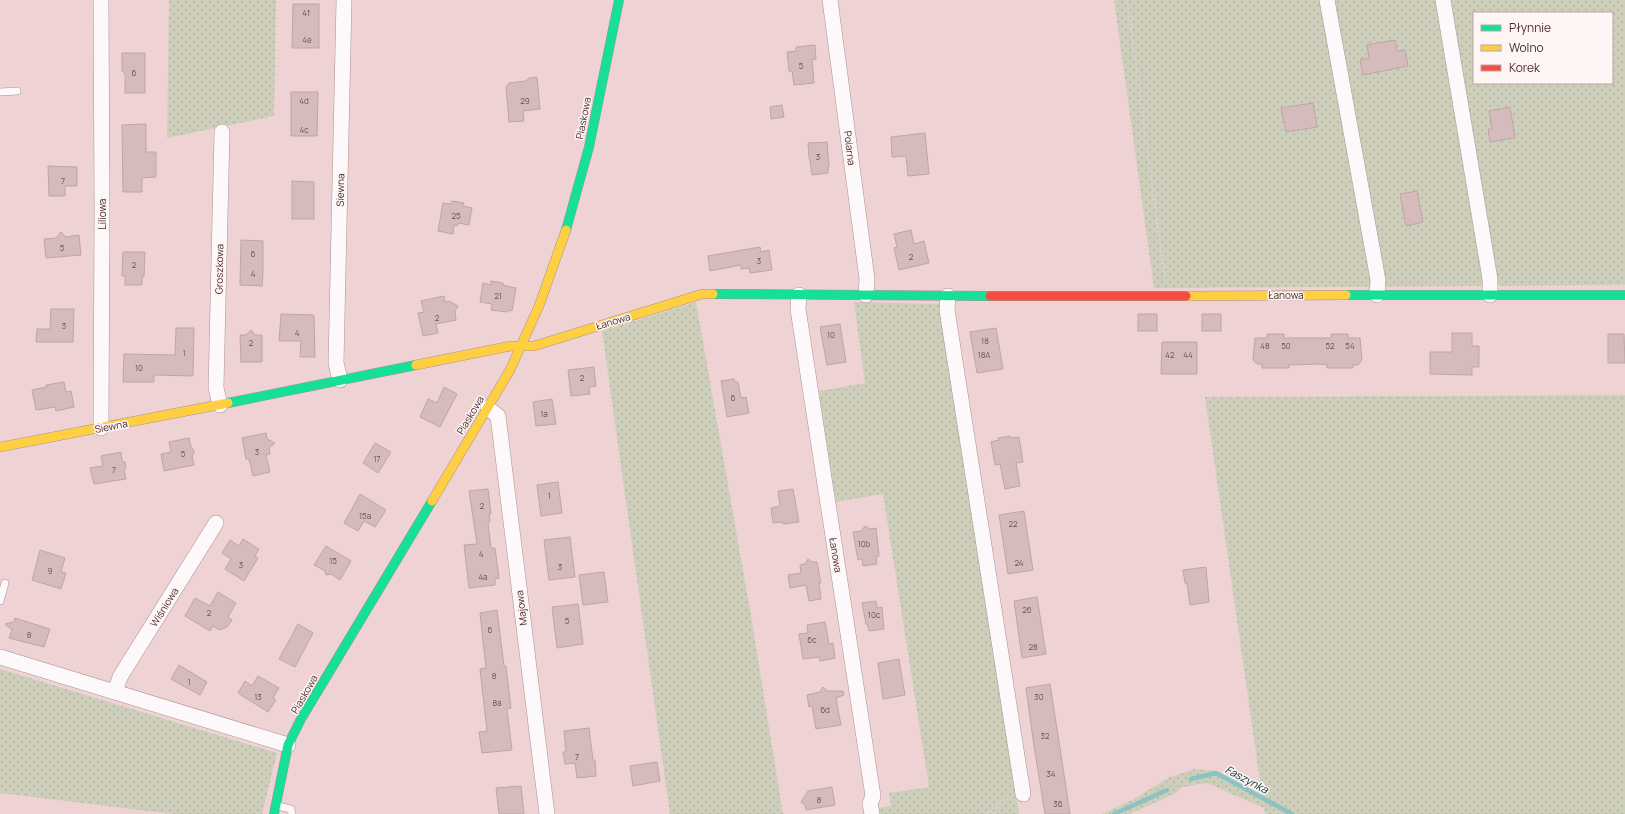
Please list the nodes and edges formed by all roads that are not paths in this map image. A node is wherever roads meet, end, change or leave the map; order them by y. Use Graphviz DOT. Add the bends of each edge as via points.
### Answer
graph roads {
  1 [pos="101,0"];
  2 [pos="344,0"];
  3 [pos="619,0"];
  4 [pos="830,0"];
  5 [pos="1327,0"];
  6 [pos="1443,0"];
  7 [pos="0,92"];
  8 [pos="17,92"];
  9 [pos="222,132"];
  10 [pos="799,295"];
  11 [pos="866,295"];
  12 [pos="1377,295"];
  13 [pos="1490,295"];
  14 [pos="1625,295"];
  15 [pos="948,296"];
  16 [pos="522,346"];
  17 [pos="340,380"];
  18 [pos="220,405"];
  19 [pos="488,408"];
  20 [pos="101,428"];
  21 [pos="0,447"];
  22 [pos="216,523"];
  23 [pos="5,583"];
  24 [pos="0,601"];
  25 [pos="0,657"];
  26 [pos="115,692"];
  27 [pos="288,745"];
  28 [pos="1022,789"];
  29 [pos="275,810"];
  30 [pos="292,814"];
  31 [pos="546,814"];
  32 [pos="872,814"];
  1 -- 20 [label="street, Liliowa"];
  2 -- 17 [label="street, Siewna" via="336,363"];
  3 -- 16 [label="street, Piaskowa" via="578,194 561,247"];
  4 -- 11 [label="street, Polarna" via="867,279"];
  5 -- 12 [label="street" via="1378,280"];
  6 -- 13 [label="street" via="1490,279"];
  7 -- 8 [label="lane"];
  9 -- 18 [label="street, Groszkowa" via="216,388"];
  10 -- 11 [label="street, Łanowa"];
  10 -- 16 [label="street, Łanowa" via="702,294 534,346"];
  10 -- 32 [label="street, Łanowa" via="798,310 873,796 870,804"];
  11 -- 15 [label="street, Łanowa"];
  12 -- 13 [label="street, Łanowa"];
  12 -- 15 [label="street, Łanowa"];
  13 -- 14 [label="street, Łanowa"];
  15 -- 28 [label="street" via="947,310"];
  16 -- 17 [label="street, Siewna" via="511,346"];
  16 -- 19 [label="street, Piaskowa"];
  17 -- 18 [label="street, Siewna"];
  18 -- 20 [label="street, Siewna"];
  19 -- 27 [label="street, Piaskowa" via="301,719"];
  19 -- 31 [label="street, Majowa" via="498,416"];
  20 -- 21 [label="street, Siewna"];
  22 -- 26 [label="street, Wiśniowa" via="120,677"];
  23 -- 24 [label="lane"];
  25 -- 26 [label="street"];
  26 -- 27 [label="street"];
  27 -- 29 [label="street, Piaskowa"];
  29 -- 30 [label="lane" via="291,809"];
}
